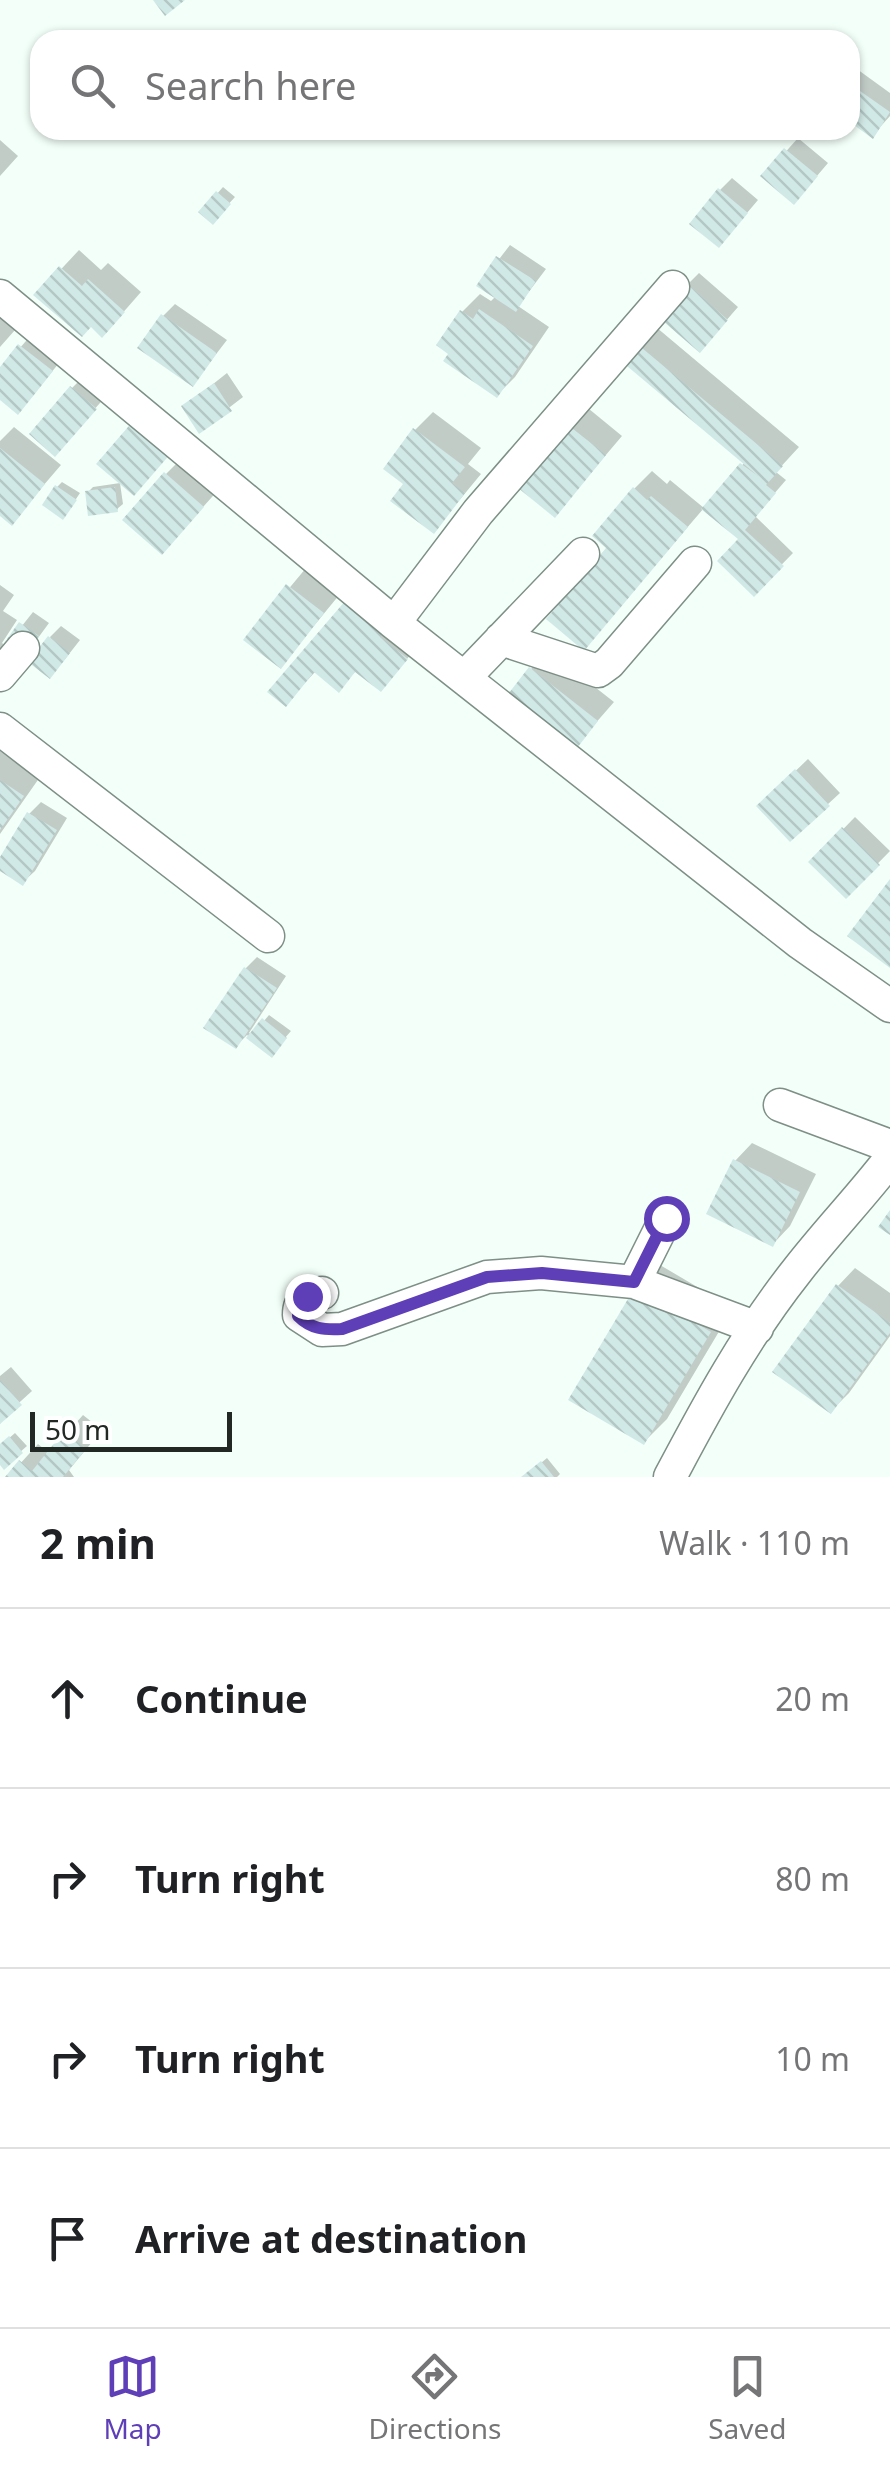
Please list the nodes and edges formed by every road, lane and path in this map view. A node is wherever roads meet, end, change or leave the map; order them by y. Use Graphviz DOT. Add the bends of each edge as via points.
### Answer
graph roads {
  1 [pos="674,287"];
  2 [pos="0,296"];
  3 [pos="583,554"];
  4 [pos="695,562"];
  5 [pos="394,623"];
  6 [pos="501,639"];
  7 [pos="23,648"];
  8 [pos="0,676"];
  9 [pos="464,678"];
  10 [pos="0,729"];
  11 [pos="268,936"];
  12 [pos="890,1006"];
  13 [pos="780,1106"];
  14 [pos="890,1146"];
  15 [pos="890,1159"];
  16 [pos="666,1218"];
  17 [pos="634,1282"];
  18 [pos="322,1293"];
  19 [pos="757,1328"];
  20 [pos="670,1477"];
  1 -- 5 [label="street" via="488,499"];
  2 -- 5 [label="street"];
  3 -- 6 [label="street"];
  4 -- 6 [label="street" via="598,672"];
  5 -- 9 [label="street"];
  6 -- 9 [label="street"];
  7 -- 8 [label="street"];
  9 -- 12 [label="street"];
  10 -- 11 [label="street"];
  13 -- 14 [label="street"];
  15 -- 19 [label="street"];
  16 -- 17 [label="street"];
  17 -- 18 [label="street" via="542,1273 487,1277 342,1329 322,1330 298,1316 307,1296"];
  17 -- 19 [label="street"];
  19 -- 20 [label="street"];
}
